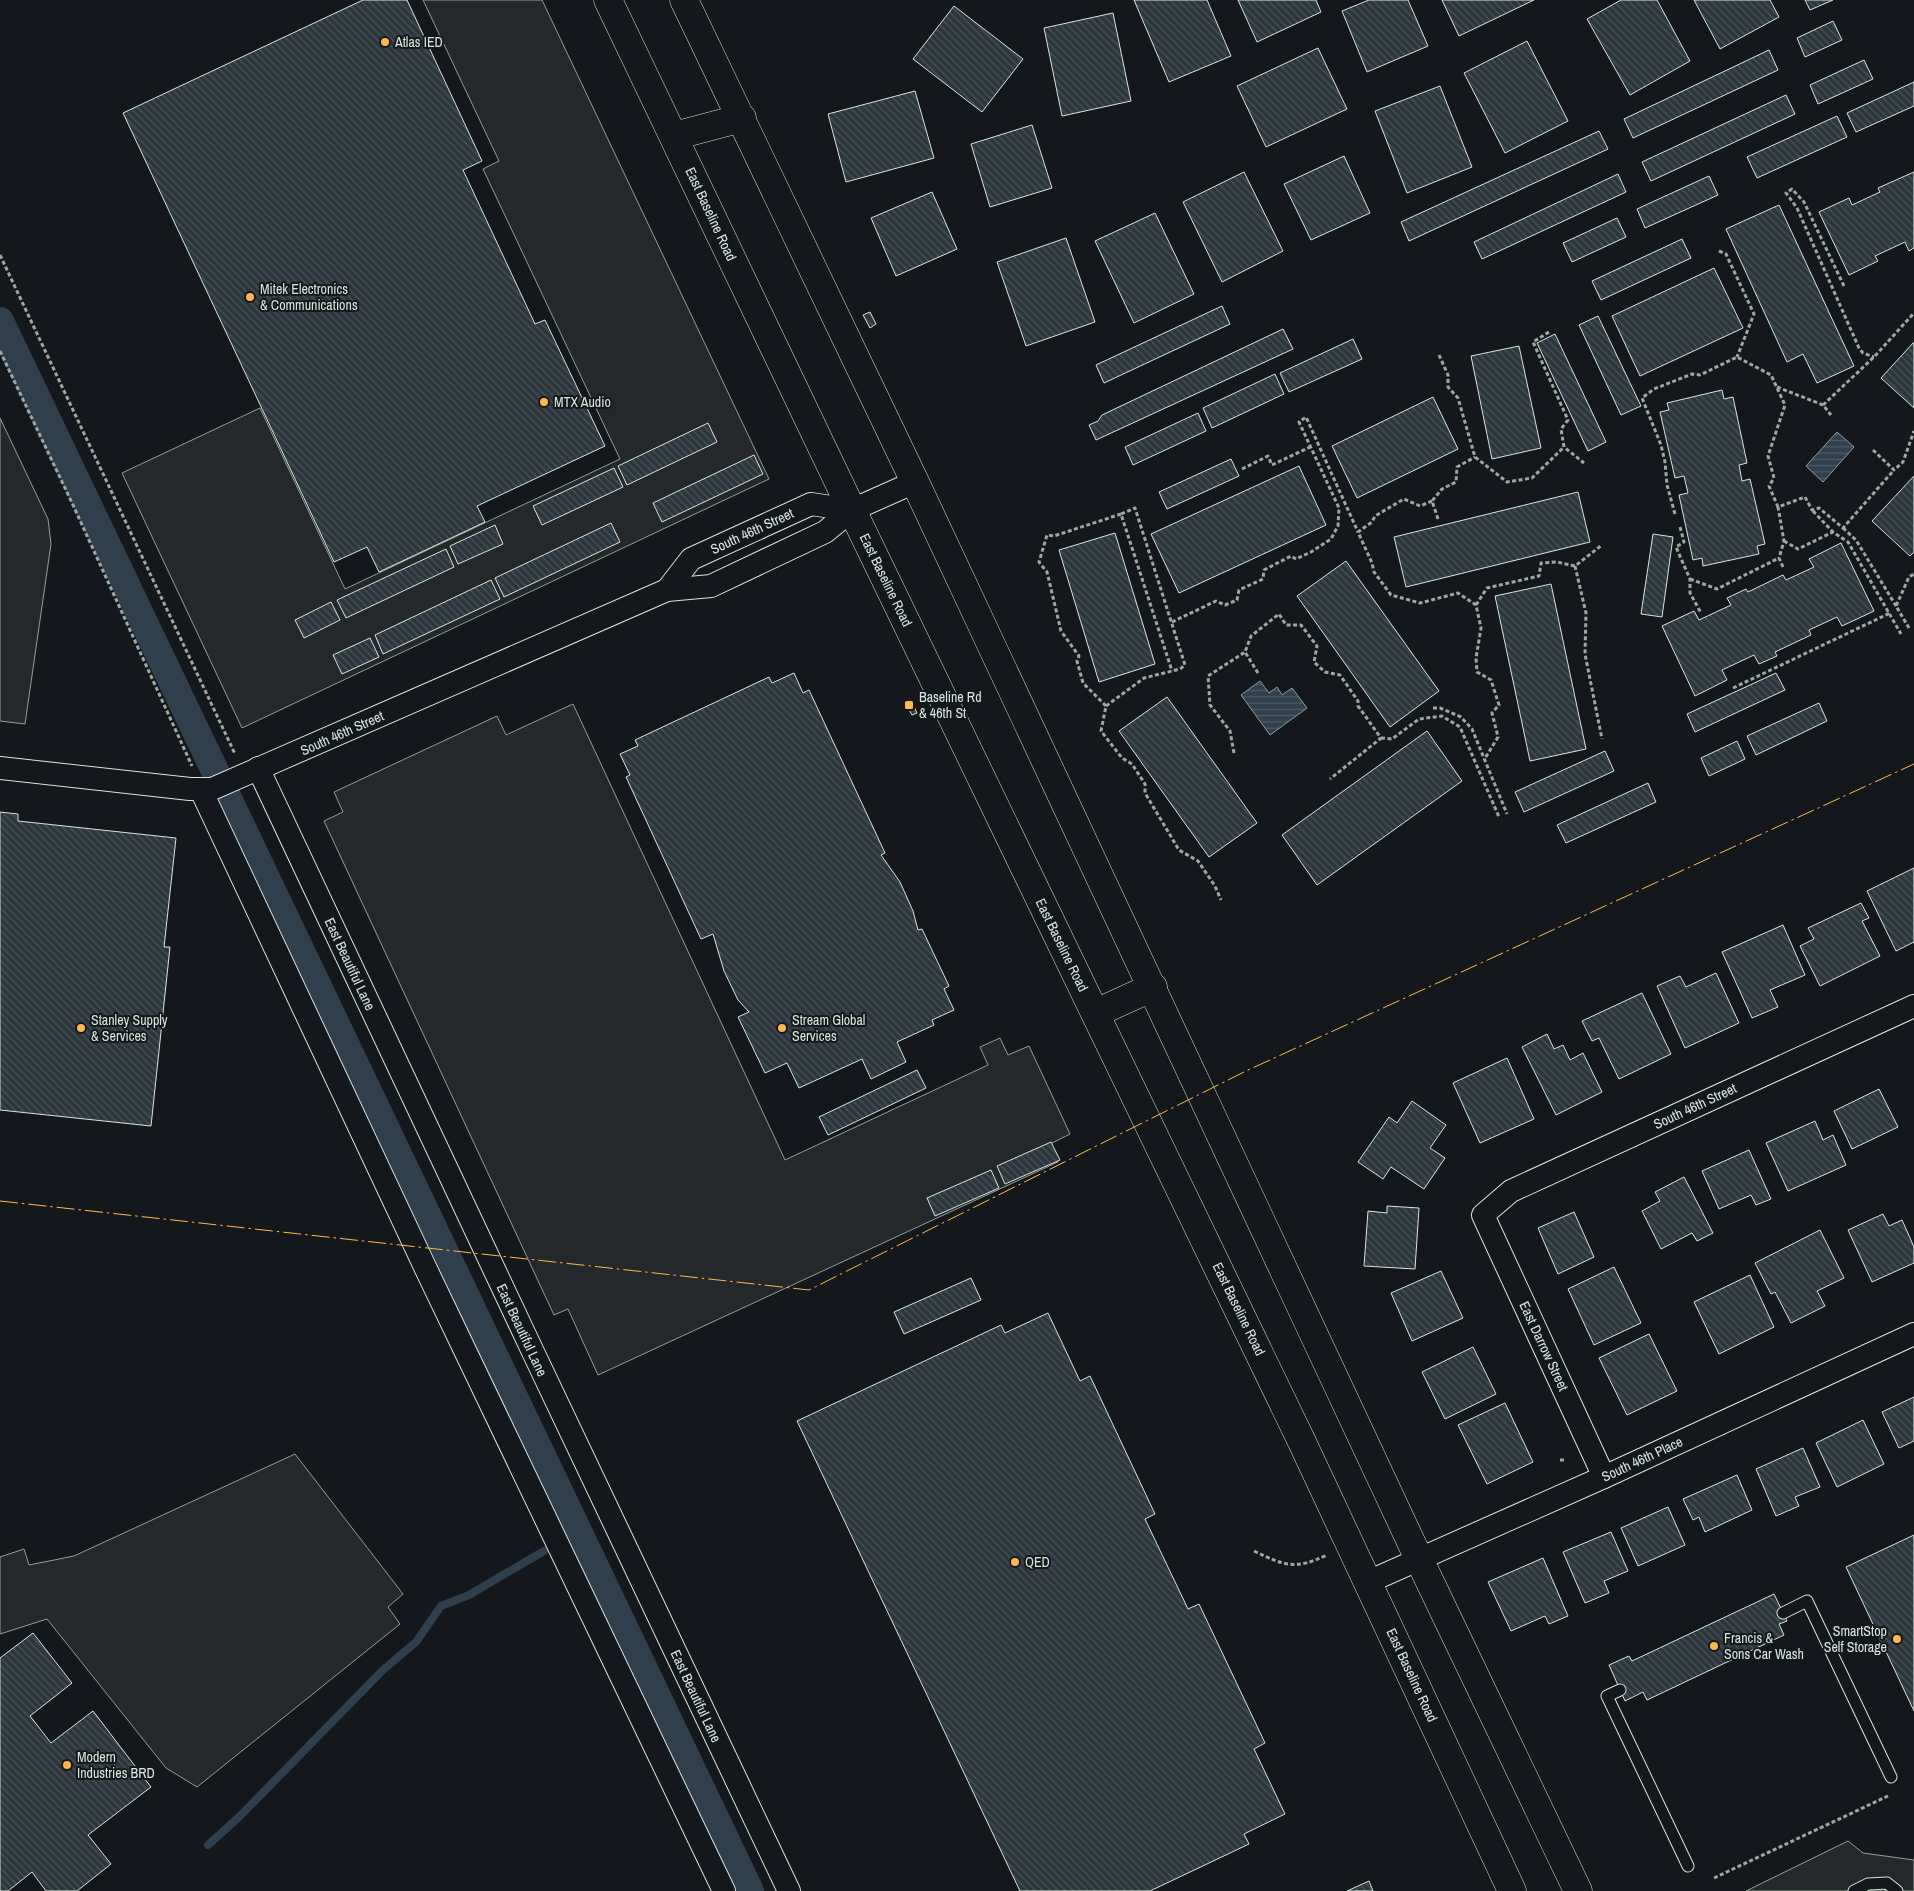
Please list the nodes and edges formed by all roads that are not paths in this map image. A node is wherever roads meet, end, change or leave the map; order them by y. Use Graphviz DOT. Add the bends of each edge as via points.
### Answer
graph roads {
  1 [pos="608,0"];
  2 [pos="684,0"];
  3 [pos="742,118"];
  4 [pos="674,136"];
  5 [pos="915,482"];
  6 [pos="852,510"];
  7 [pos="667,590"];
  8 [pos="0,768"];
  9 [pos="247,774"];
  10 [pos="206,789"];
  11 [pos="1153,987"];
  12 [pos="1914,1006"];
  13 [pos="1096,1014"];
  14 [pos="1483,1216"];
  15 [pos="1914,1334"];
  16 [pos="1604,1477"];
  17 [pos="1419,1559"];
  18 [pos="1368,1582"];
  19 [pos="1783,1613"];
  20 [pos="1620,1690"];
  21 [pos="1891,1777"];
  22 [pos="1688,1866"];
  23 [pos="724,1891"];
  24 [pos="789,1891"];
  25 [pos="1512,1891"];
  26 [pos="1578,1891"];
  27 [pos="1854,1891"];
  28 [pos="1897,1891"];
  1 -- 4 [label="main road, East Baseline Road"];
  2 -- 3 [label="main road"];
  3 -- 4 [label="main road"];
  3 -- 5 [label="main road"];
  4 -- 6 [label="main road, East Baseline Road"];
  5 -- 6 [label="street, South 46th Street"];
  5 -- 11 [label="main road"];
  6 -- 7 [label="street, South 46th Street" via="825,532 711,586"];
  6 -- 7 [label="street, South 46th Street" via="811,504 691,559"];
  6 -- 13 [label="main road, East Baseline Road"];
  7 -- 9 [label="street, South 46th Street"];
  8 -- 10 [label="street, South 46th Street"];
  9 -- 10 [label="street, South 46th Street"];
  9 -- 24 [label="street, East Beautiful Lane" via="538,1363"];
  10 -- 23 [label="street" via="417,1249"];
  11 -- 13 [label="main road"];
  11 -- 17 [label="main road"];
  12 -- 14 [label="street, South 46th Street" via="1511,1191"];
  13 -- 18 [label="main road, East Baseline Road"];
  14 -- 16 [label="street, East Darrow Street"];
  15 -- 16 [label="street, South 46th Place"];
  16 -- 17 [label="street, South 46th Place"];
  17 -- 18 [label="street, South 46th Place"];
  17 -- 26 [label="main road"];
  18 -- 25 [label="main road, East Baseline Road"];
  19 -- 21 [label="lane" via="1808,1601"];
  20 -- 22 [label="lane" via="1608,1696"];
  27 -- 28 [label="lane" via="1868,1884 1887,1883"];
}
